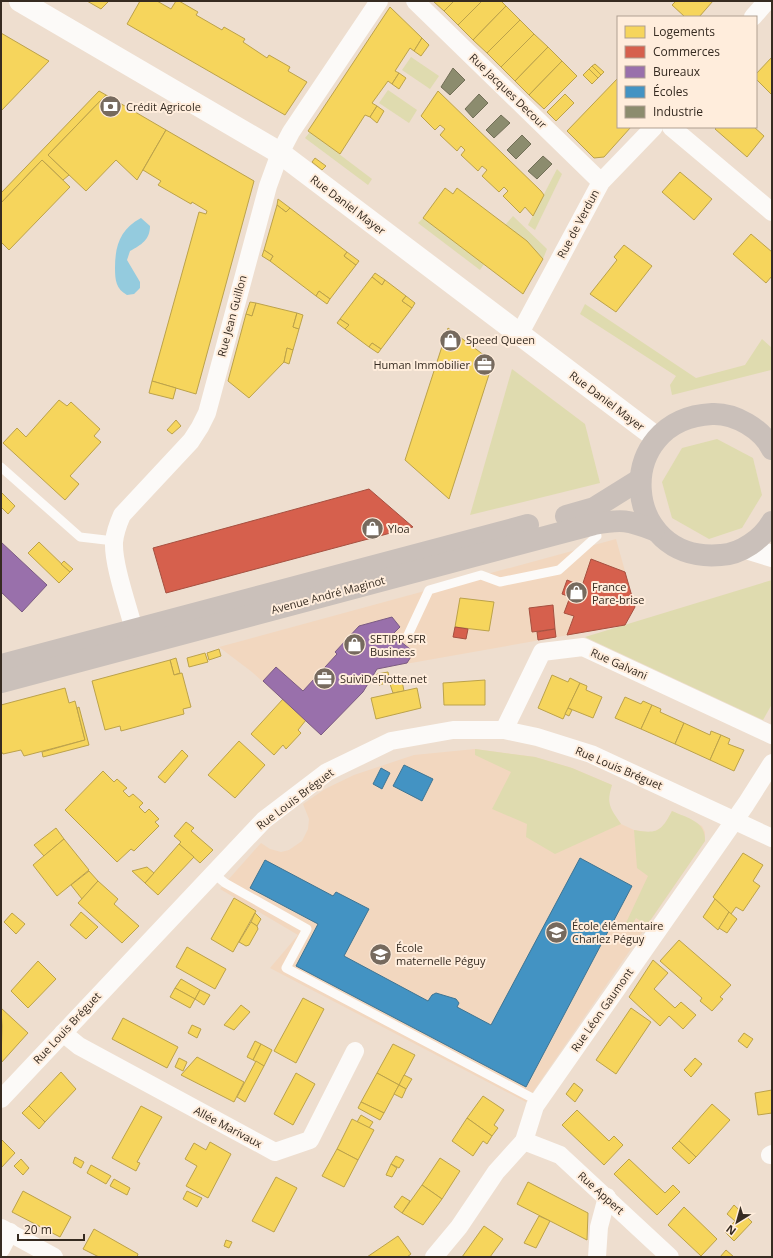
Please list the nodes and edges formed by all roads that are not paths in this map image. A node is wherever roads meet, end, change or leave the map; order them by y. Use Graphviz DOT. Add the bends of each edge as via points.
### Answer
graph roads {
  1 [pos="20,1"];
  2 [pos="379,1"];
  3 [pos="415,1"];
  4 [pos="767,1"];
  5 [pos="754,16"];
  6 [pos="653,128"];
  7 [pos="672,128"];
  8 [pos="280,153"];
  9 [pos="601,182"];
  10 [pos="772,212"];
  11 [pos="519,334"];
  12 [pos="656,438"];
  13 [pos="768,442"];
  14 [pos="1,467"];
  15 [pos="639,480"];
  16 [pos="772,522"];
  17 [pos="594,524"];
  18 [pos="654,530"];
  19 [pos="114,541"];
  20 [pos="746,548"];
  21 [pos="772,556"];
  22 [pos="134,630"];
  23 [pos="408,635"];
  24 [pos="1,665"];
  25 [pos="1,682"];
  26 [pos="504,730"];
  27 [pos="772,735"];
  28 [pos="772,763"];
  29 [pos="734,820"];
  30 [pos="772,838"];
  31 [pos="213,873"];
  32 [pos="63,1033"];
  33 [pos="355,1051"];
  34 [pos="1,1099"];
  35 [pos="538,1101"];
  36 [pos="524,1141"];
  37 [pos="607,1197"];
  38 [pos="5,1230"];
  39 [pos="1,1249"];
  40 [pos="54,1257"];
  41 [pos="434,1257"];
  42 [pos="598,1257"];
  43 [pos="670,1257"];
  1 -- 8 [label="main road, Rue Daniel Mayer"];
  2 -- 8 [label="street, Rue Jean Guillon" via="291,132"];
  3 -- 9 [label="street, Rue Jacques Decour"];
  4 -- 5 [label="street"];
  6 -- 9 [label="street, Rue de Verdun"];
  7 -- 10 [label="street"];
  8 -- 11 [label="main road, Rue Daniel Mayer"];
  8 -- 19 [label="street, Rue Jean Guillon" via="268,186 206,413 191,441 122,516"];
  9 -- 11 [label="street, Rue de Verdun"];
  11 -- 12 [label="main road, Rue Daniel Mayer"];
  12 -- 13 [label="main road" via="673,424 693,416 714,414 736,418 755,429"];
  12 -- 15 [label="main road" via="644,458"];
  14 -- 19 [label="lane" via="80,537"];
  15 -- 18 [label="main road" via="645,514"];
  15 -- 22 [label="main road, Avenue André Maginot" via="594,508"];
  16 -- 20 [label="main road" via="760,537"];
  17 -- 18 [label="main road, Avenue André Maginot" via="618,520"];
  17 -- 23 [label="lane" via="597,536 559,570 500,582 481,575 429,590"];
  17 -- 25 [label="main road, Avenue André Maginot"];
  18 -- 20 [label="main road" via="669,543 687,553 727,555"];
  19 -- 22 [label="street, Rue Jean Guillon" via="115,555"];
  20 -- 21 [label="main road"];
  22 -- 24 [label="main road, Avenue André Maginot"];
  26 -- 27 [label="street, Rue Galvani" via="542,652 583,647"];
  26 -- 29 [label="street, Rue Louis Bréguet" via="537,737 591,754"];
  26 -- 31 [label="street, Rue Louis Bréguet" via="453,730 391,741 327,772 264,820"];
  28 -- 29 [label="street, Rue Léon Gaumont"];
  29 -- 30 [label="street, Rue Louis Bréguet"];
  29 -- 35 [label="street, Rue Léon Gaumont"];
  31 -- 32 [label="street, Rue Louis Bréguet"];
  31 -- 35 [label="lane" via="225,883 307,929 286,968"];
  32 -- 33 [label="street, Allée Marivaux" via="79,1046 275,1152 310,1140"];
  32 -- 34 [label="street, Rue Louis Bréguet"];
  35 -- 36 [label="street, Rue Léon Gaumont"];
  36 -- 37 [label="street, Rue Appert" via="560,1155"];
  36 -- 41 [label="street, Rue Léon Gaumont" via="496,1172 459,1228"];
  37 -- 42 [label="street" via="599,1226"];
  37 -- 43 [label="street, Rue Appert"];
  38 -- 39 [label="street"];
  38 -- 40 [label="street"];
}
